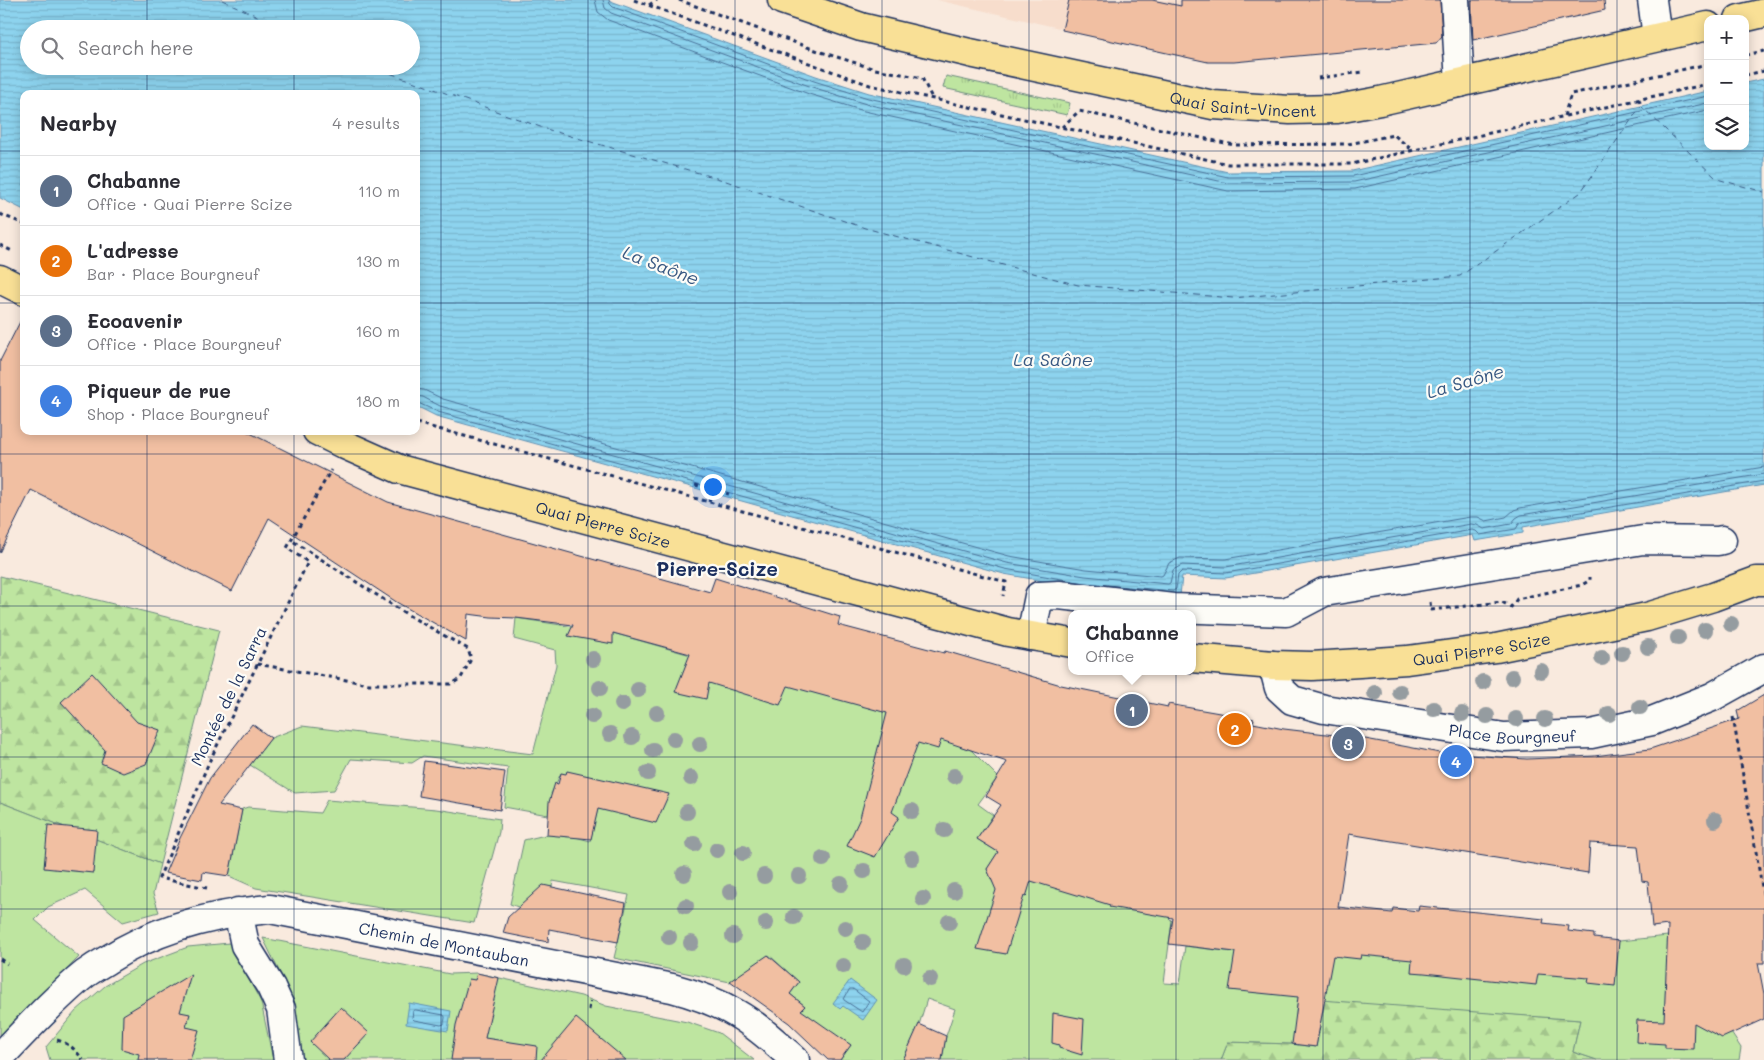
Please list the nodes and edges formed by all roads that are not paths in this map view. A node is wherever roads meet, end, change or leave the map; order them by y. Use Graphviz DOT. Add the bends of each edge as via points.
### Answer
graph roads {
  1 [pos="782,0"];
  2 [pos="1454,0"];
  3 [pos="1652,0"];
  4 [pos="1764,13"];
  5 [pos="1749,16"];
  6 [pos="1704,27"];
  7 [pos="1657,37"];
  8 [pos="1460,82"];
  9 [pos="0,279"];
  10 [pos="20,289"];
  11 [pos="325,435"];
  12 [pos="1722,540"];
  13 [pos="1764,581"];
  14 [pos="1031,636"];
  15 [pos="1068,642"];
  16 [pos="1196,658"];
  17 [pos="1273,665"];
  18 [pos="1764,668"];
  19 [pos="238,912"];
  20 [pos="0,1058"];
  21 [pos="288,1060"];
  22 [pos="795,1060"];
  1 -- 8 [label="main road, Quai Saint-Vincent" via="860,27 1213,105 1290,110 1337,109"];
  2 -- 8 [label="street"];
  3 -- 7 [label="street"];
  4 -- 5 [label="main road"];
  6 -- 7 [label="main road, Quai Saint-Vincent"];
  7 -- 8 [label="main road, Quai Saint-Vincent"];
  9 -- 10 [label="main road"];
  11 -- 14 [label="main road, Quai Pierre Scize" via="399,469"];
  12 -- 14 [label="street" via="1643,540 1324,592 1286,612 1173,608 1060,595 1039,596"];
  13 -- 17 [label="main road, Quai Pierre Scize" via="1647,617 1496,648 1407,660"];
  14 -- 15 [label="main road, Quai Pierre Scize"];
  16 -- 17 [label="main road, Quai Pierre Scize"];
  17 -- 18 [label="street, Place Bourgneuf" via="1279,688 1292,700 1324,709 1504,737 1591,734 1652,721 1712,697"];
  19 -- 20 [label="street, Chemin de Montauban" via="181,924 124,950 86,974 33,1022"];
  19 -- 21 [label="street" via="245,946 281,1009"];
  19 -- 22 [label="street, Chemin de Montauban" via="270,909 672,988 716,1002 738,1014"];
}
